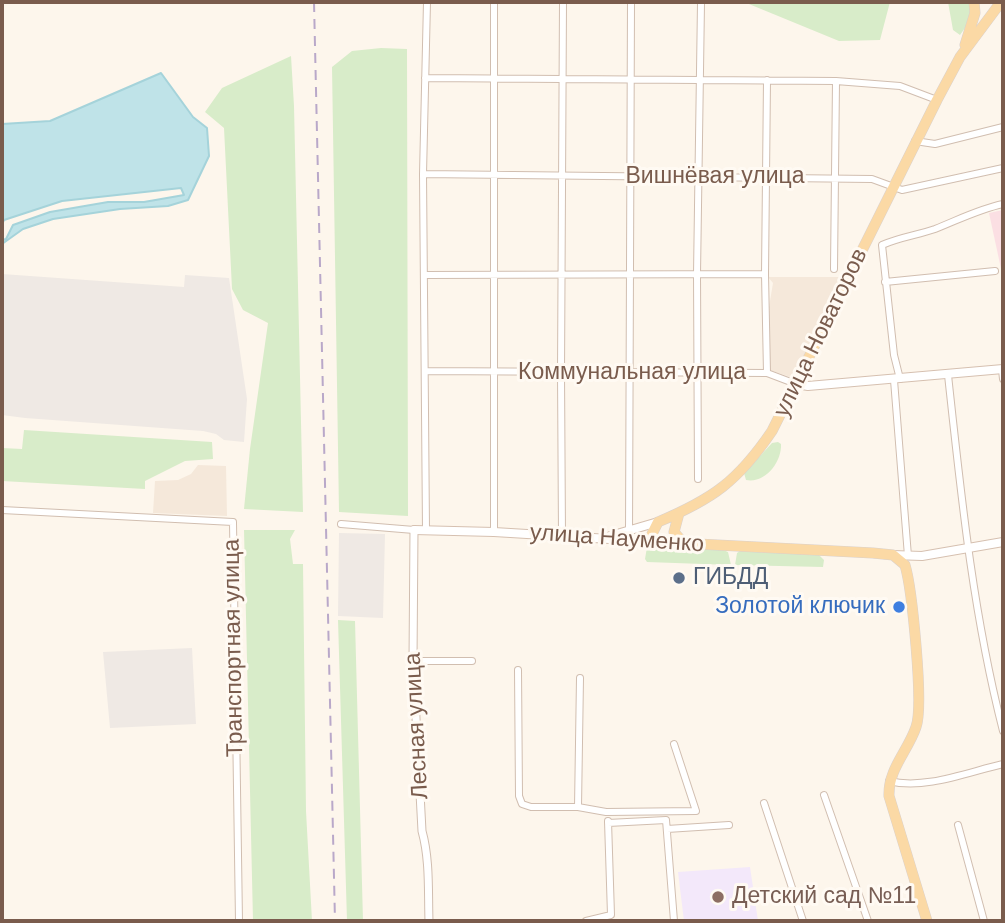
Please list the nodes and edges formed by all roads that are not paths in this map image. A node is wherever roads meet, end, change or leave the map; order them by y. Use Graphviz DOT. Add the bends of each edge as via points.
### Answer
graph roads {
  1 [pos="427,2"];
  2 [pos="494,2"];
  3 [pos="563,2"];
  4 [pos="631,2"];
  5 [pos="974,2"];
  6 [pos="1001,2"];
  7 [pos="701,3"];
  8 [pos="963,52"];
  9 [pos="425,78"];
  10 [pos="494,79"];
  11 [pos="562,79"];
  12 [pos="630,80"];
  13 [pos="698,80"];
  14 [pos="767,80"];
  15 [pos="836,81"];
  16 [pos="937,100"];
  17 [pos="1003,127"];
  18 [pos="915,141"];
  19 [pos="1003,168"];
  20 [pos="423,174"];
  21 [pos="493,175"];
  22 [pos="562,176"];
  23 [pos="629,176"];
  24 [pos="698,177"];
  25 [pos="766,177"];
  26 [pos="835,178"];
  27 [pos="892,187"];
  28 [pos="1003,204"];
  29 [pos="834,268"];
  30 [pos="995,271"];
  31 [pos="630,273"];
  32 [pos="697,274"];
  33 [pos="765,274"];
  34 [pos="425,275"];
  35 [pos="494,275"];
  36 [pos="561,275"];
  37 [pos="885,282"];
  38 [pos="425,371"];
  39 [pos="493,372"];
  40 [pos="561,373"];
  41 [pos="630,373"];
  42 [pos="698,373"];
  43 [pos="767,373"];
  44 [pos="1003,373"];
  45 [pos="948,375"];
  46 [pos="897,380"];
  47 [pos="796,384"];
  48 [pos="698,480"];
  49 [pos="2,510"];
  50 [pos="679,513"];
  51 [pos="658,522"];
  52 [pos="341,524"];
  53 [pos="415,530"];
  54 [pos="426,530"];
  55 [pos="629,531"];
  56 [pos="494,532"];
  57 [pos="562,536"];
  58 [pos="674,537"];
  59 [pos="604,538"];
  60 [pos="659,542"];
  61 [pos="1003,542"];
  62 [pos="967,548"];
  63 [pos="906,561"];
  64 [pos="413,661"];
  65 [pos="472,661"];
  66 [pos="517,670"];
  67 [pos="580,678"];
  68 [pos="1003,731"];
  69 [pos="674,744"];
  70 [pos="1003,764"];
  71 [pos="890,781"];
  72 [pos="824,795"];
  73 [pos="764,803"];
  74 [pos="578,807"];
  75 [pos="606,812"];
  76 [pos="608,823"];
  77 [pos="729,825"];
  78 [pos="958,825"];
  79 [pos="667,829"];
  80 [pos="239,921"];
  81 [pos="429,921"];
  82 [pos="586,921"];
  83 [pos="674,921"];
  84 [pos="803,921"];
  85 [pos="868,921"];
  86 [pos="927,921"];
  87 [pos="984,921"];
  1 -- 9 [label="street"];
  2 -- 10 [label="street"];
  3 -- 11 [label="street"];
  4 -- 12 [label="street"];
  5 -- 8 [label="main road"];
  6 -- 8 [label="main road"];
  7 -- 13 [label="street"];
  8 -- 16 [label="main road, улица Новаторов"];
  9 -- 10 [label="street"];
  9 -- 20 [label="street"];
  10 -- 11 [label="street"];
  10 -- 21 [label="street"];
  11 -- 12 [label="street"];
  11 -- 22 [label="street"];
  12 -- 13 [label="street"];
  12 -- 23 [label="street"];
  13 -- 14 [label="street"];
  13 -- 24 [label="street"];
  14 -- 15 [label="street"];
  14 -- 25 [label="street"];
  15 -- 16 [label="street" via="900,86"];
  15 -- 26 [label="street"];
  16 -- 18 [label="main road, улица Новаторов"];
  17 -- 18 [label="street" via="935,144"];
  18 -- 27 [label="main road, улица Новаторов"];
  19 -- 27 [label="street, Вишнёвая улица" via="902,190"];
  20 -- 21 [label="street, Вишнёвая улица"];
  20 -- 34 [label="street"];
  21 -- 22 [label="street, Вишнёвая улица"];
  21 -- 35 [label="street"];
  22 -- 23 [label="street, Вишнёвая улица"];
  22 -- 36 [label="street"];
  23 -- 24 [label="street, Вишнёвая улица"];
  23 -- 31 [label="street"];
  24 -- 25 [label="street, Вишнёвая улица"];
  24 -- 32 [label="street"];
  25 -- 26 [label="street, Вишнёвая улица"];
  25 -- 33 [label="street"];
  26 -- 27 [label="street, Вишнёвая улица" via="872,179"];
  26 -- 29 [label="street"];
  27 -- 47 [label="main road, улица Новаторов"];
  28 -- 37 [label="street" via="882,245"];
  30 -- 37 [label="street"];
  31 -- 32 [label="street"];
  31 -- 36 [label="street"];
  31 -- 41 [label="street"];
  32 -- 33 [label="street"];
  32 -- 42 [label="street"];
  33 -- 43 [label="street"];
  34 -- 35 [label="street"];
  34 -- 38 [label="street"];
  35 -- 36 [label="street"];
  35 -- 39 [label="street"];
  36 -- 40 [label="street"];
  37 -- 46 [label="street"];
  38 -- 39 [label="street, Коммунальная улица"];
  38 -- 54 [label="street"];
  39 -- 40 [label="street, Коммунальная улица"];
  39 -- 56 [label="street"];
  40 -- 41 [label="street, Коммунальная улица"];
  40 -- 57 [label="street"];
  41 -- 42 [label="street, Коммунальная улица"];
  41 -- 55 [label="street"];
  42 -- 43 [label="street, Коммунальная улица"];
  42 -- 48 [label="street"];
  43 -- 47 [label="street, Коммунальная улица"];
  44 -- 45 [label="main road, Коммунальная улица"];
  45 -- 46 [label="main road, Коммунальная улица"];
  45 -- 62 [label="street"];
  46 -- 47 [label="main road, Коммунальная улица"];
  46 -- 63 [label="street"];
  47 -- 50 [label="main road, улица Новаторов" via="772,431 743,470 718,492"];
  49 -- 80 [label="street, Транспортная улица" via="233,522"];
  50 -- 51 [label="main road, улица Новаторов"];
  50 -- 58 [label="main road"];
  51 -- 55 [label="main road, улица Новаторов"];
  51 -- 58 [label="main road" via="667,525"];
  51 -- 60 [label="main road" via="652,534"];
  52 -- 53 [label="street, улица Науменко"];
  53 -- 54 [label="main road, улица Науменко"];
  53 -- 64 [label="street, Лесная улица"];
  54 -- 56 [label="main road, улица Науменко"];
  55 -- 59 [label="main road, улица Новаторов"];
  56 -- 57 [label="main road, улица Науменко"];
  57 -- 59 [label="main road, улица Науменко"];
  58 -- 60 [label="main road, улица Науменко"];
  58 -- 63 [label="main road, улица Науменко" via="687,543 893,555"];
  59 -- 60 [label="main road, улица Науменко"];
  61 -- 62 [label="main road"];
  62 -- 63 [label="main road"];
  62 -- 68 [label="street"];
  63 -- 71 [label="main road" via="920,708 917,725"];
  64 -- 65 [label="street"];
  64 -- 81 [label="street, Лесная улица"];
  66 -- 74 [label="street" via="522,804"];
  67 -- 74 [label="street"];
  69 -- 75 [label="street" via="696,811"];
  70 -- 71 [label="street" via="940,779 903,784"];
  71 -- 86 [label="main road" via="891,804"];
  72 -- 85 [label="street"];
  73 -- 84 [label="street"];
  74 -- 75 [label="street"];
  75 -- 76 [label="street"];
  76 -- 79 [label="street" via="666,820"];
  76 -- 82 [label="street" via="611,915"];
  77 -- 79 [label="street"];
  78 -- 87 [label="street"];
  79 -- 83 [label="street"];
}
